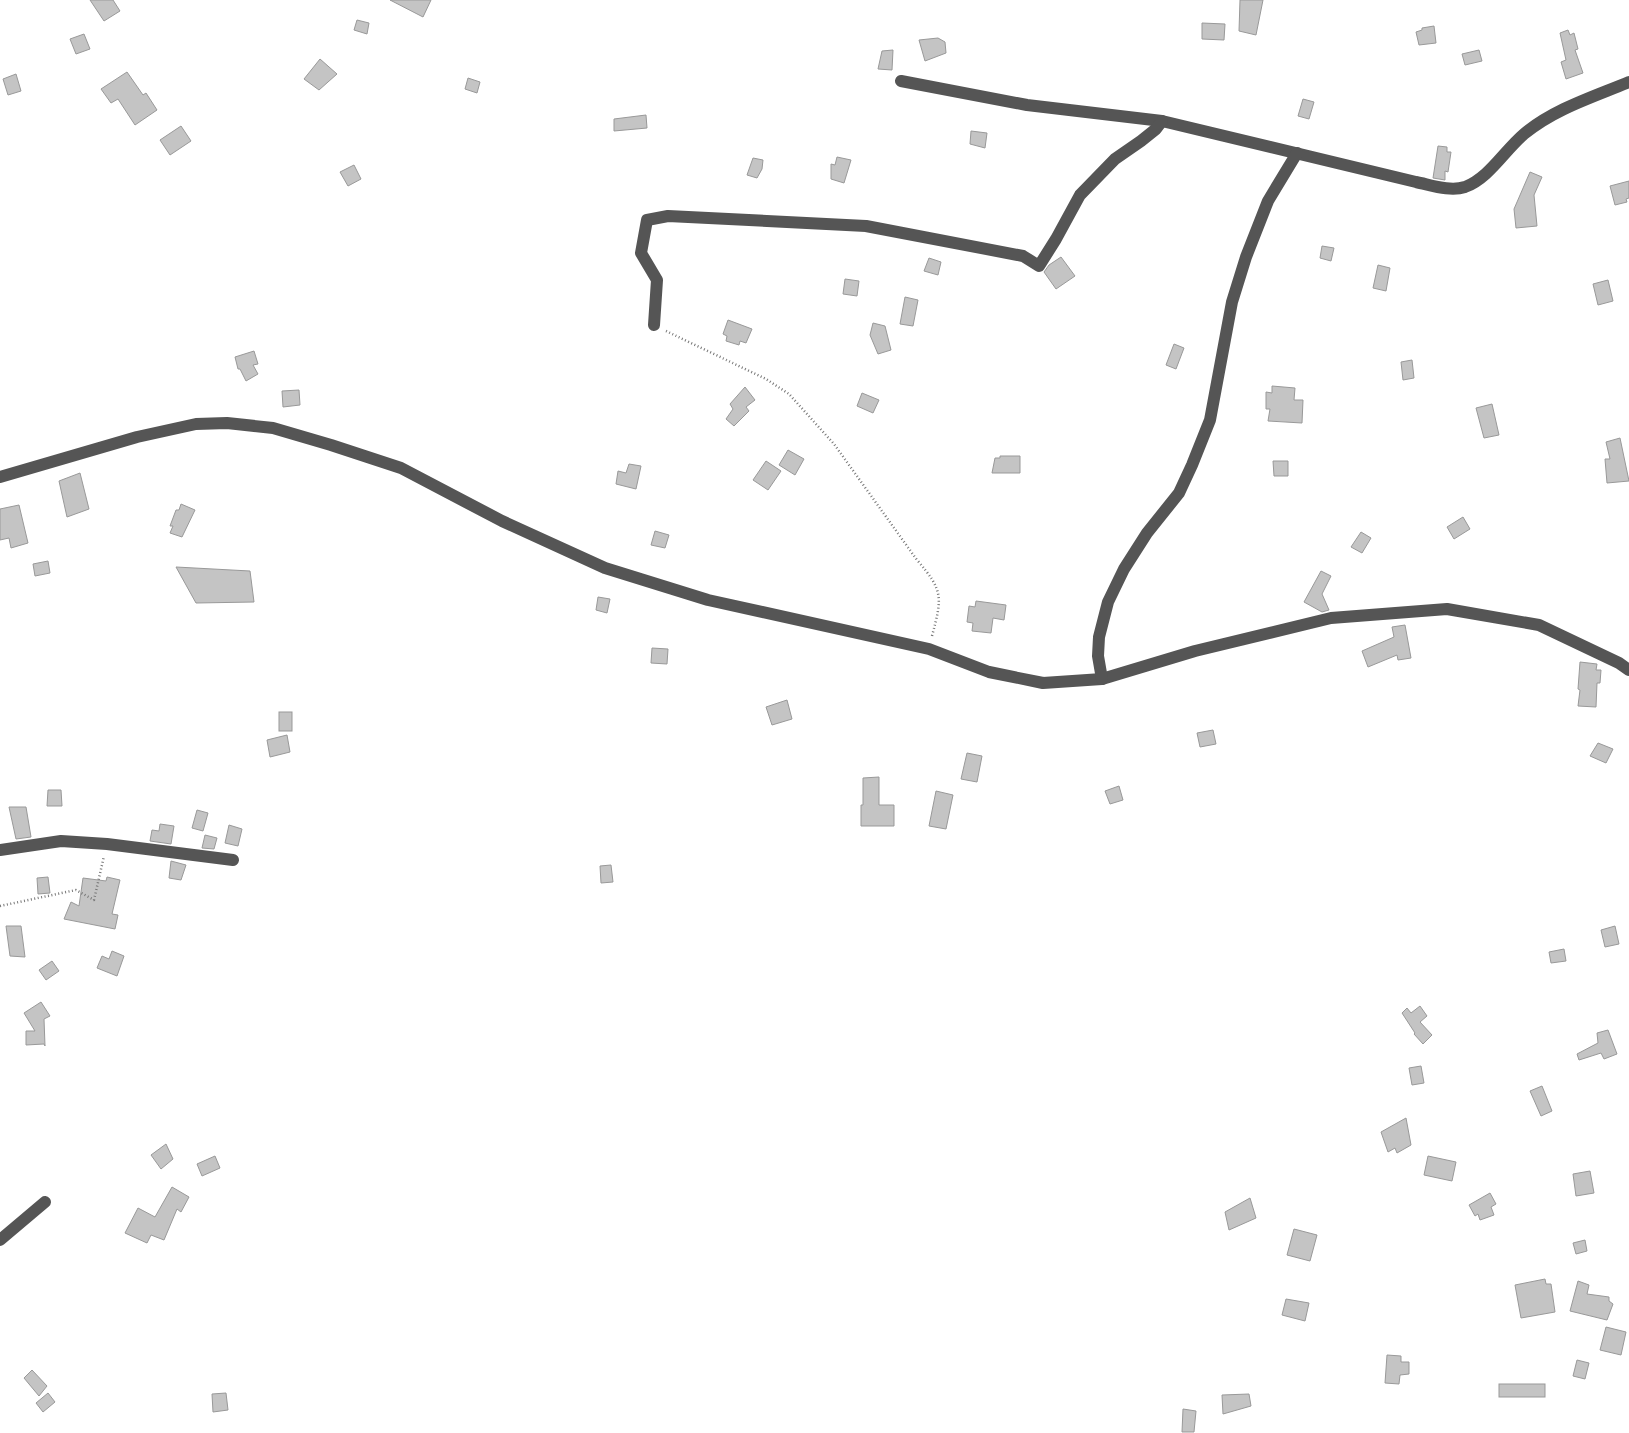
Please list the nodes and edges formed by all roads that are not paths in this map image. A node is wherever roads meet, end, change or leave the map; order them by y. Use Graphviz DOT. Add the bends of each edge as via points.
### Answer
graph roads {
  1 [pos="901,81"];
  2 [pos="1629,82"];
  3 [pos="1162,121"];
  4 [pos="1297,152"];
  5 [pos="654,325"];
  6 [pos="0,477"];
  7 [pos="1629,670"];
  8 [pos="1102,679"];
  9 [pos="0,850"];
  10 [pos="233,860"];
  11 [pos="45,1202"];
  12 [pos="0,1240"];
  1 -- 3 [label="street" via="1027,105"];
  2 -- 4 [label="street" via="1555,113 1524,134 1475,183 1462,188 1447,189"];
  3 -- 4 [label="street"];
  3 -- 5 [label="street" via="1115,159 1080,194 1039,266 1023,256 866,226 668,216 647,220 641,253 657,280"];
  4 -- 8 [label="street" via="1268,201 1246,257 1232,302 1210,420 1192,465 1178,493 1146,532 1108,602 1099,638"];
  6 -- 8 [label="street" via="137,437 196,424 227,423 273,428 401,468 502,521 605,568 708,600 929,649 989,672 1043,683"];
  7 -- 8 [label="street" via="1539,625 1447,609 1331,618 1195,651"];
  9 -- 10 [label="street" via="61,841"];
  11 -- 12 [label="street"];
}
